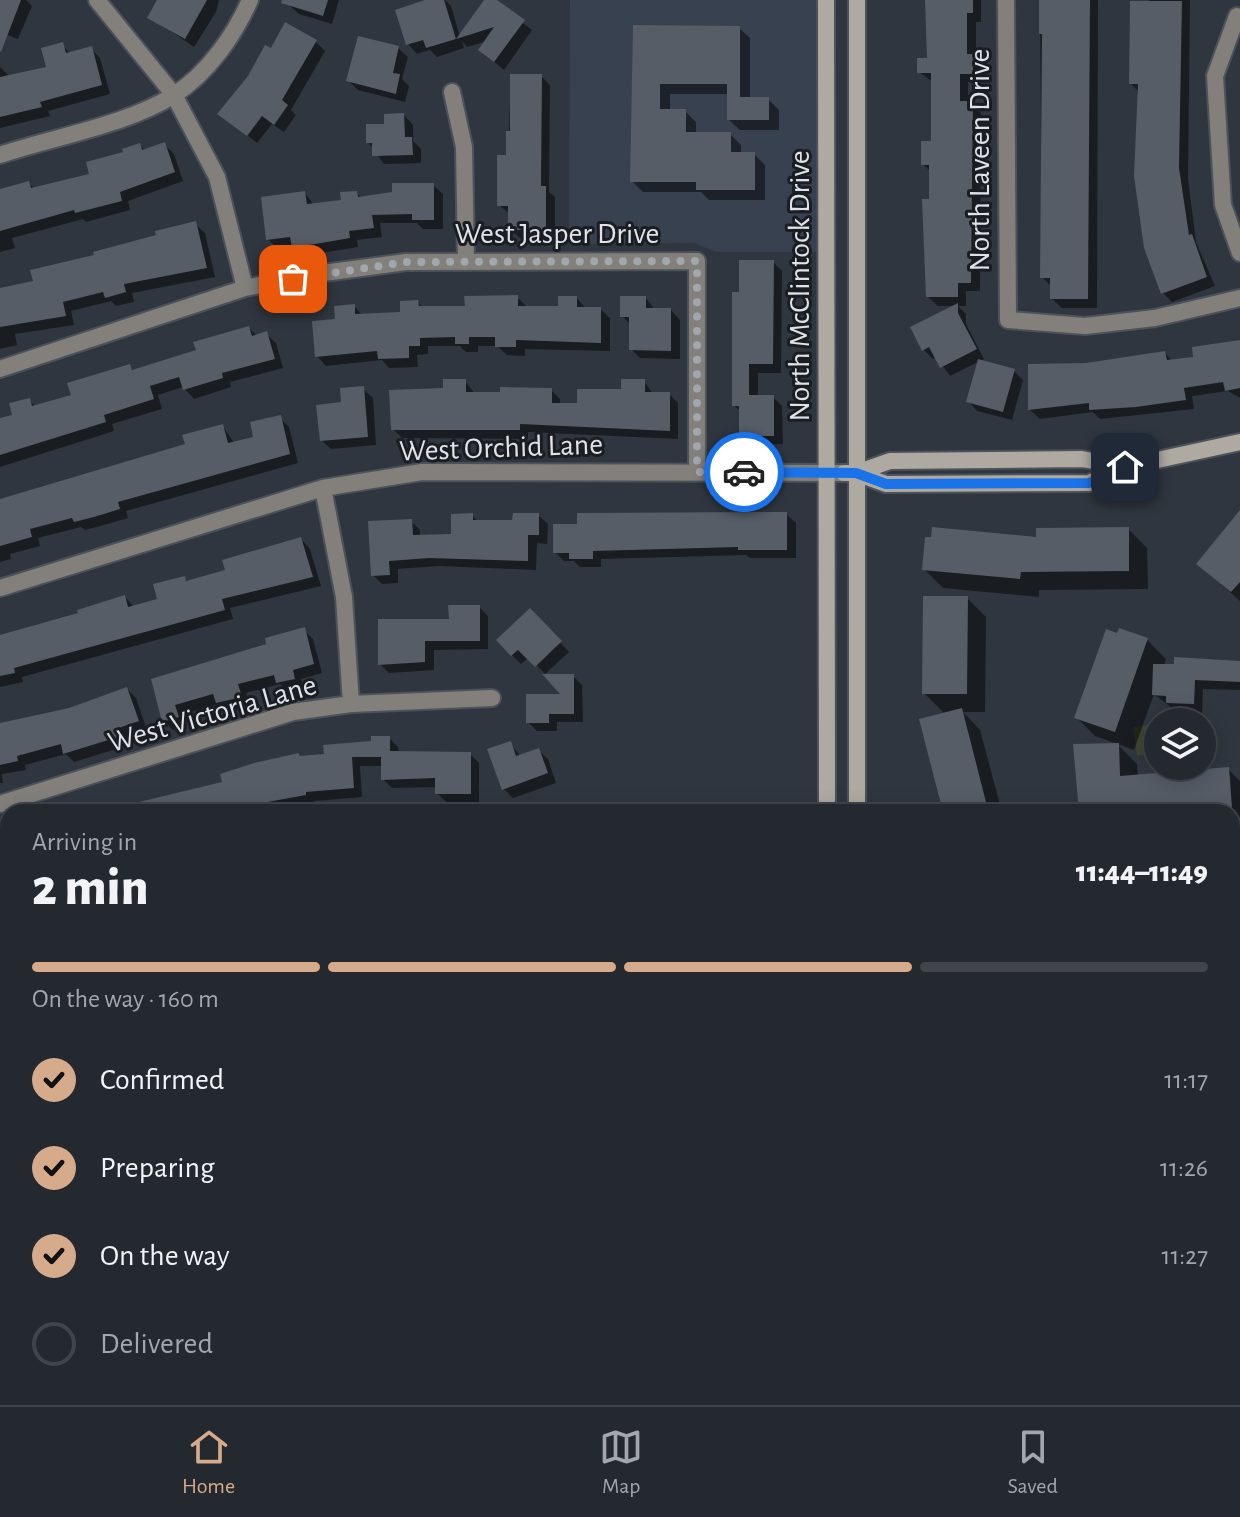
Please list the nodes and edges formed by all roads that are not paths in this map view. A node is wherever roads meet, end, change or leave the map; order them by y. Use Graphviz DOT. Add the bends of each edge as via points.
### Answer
graph roads {
  1 [pos="97,0"];
  2 [pos="250,0"];
  3 [pos="826,0"];
  4 [pos="857,0"];
  5 [pos="1006,0"];
  6 [pos="1237,16"];
  7 [pos="452,92"];
  8 [pos="174,95"];
  9 [pos="0,155"];
  10 [pos="1240,253"];
  11 [pos="466,260"];
  12 [pos="245,288"];
  13 [pos="1240,298"];
  14 [pos="0,369"];
  15 [pos="1240,442"];
  16 [pos="1125,467"];
  17 [pos="697,472"];
  18 [pos="843,473"];
  19 [pos="323,488"];
  20 [pos="0,588"];
  21 [pos="492,698"];
  22 [pos="351,704"];
  23 [pos="0,804"];
  24 [pos="827,804"];
  25 [pos="857,804"];
  1 -- 8 [label="street"];
  2 -- 8 [label="street" via="221,49"];
  3 -- 18 [label="main road, North McClintock Drive"];
  4 -- 18 [label="main road, North McClintock Drive"];
  5 -- 13 [label="street, North Laveen Drive" via="1008,320 1085,326 1155,318"];
  6 -- 10 [label="street" via="1215,76 1223,205"];
  7 -- 11 [label="street" via="464,147"];
  8 -- 9 [label="street"];
  8 -- 12 [label="street" via="217,177"];
  11 -- 12 [label="street, West Jasper Drive" via="406,262"];
  11 -- 17 [label="street, West Jasper Drive" via="697,261"];
  12 -- 14 [label="street, West Jasper Drive"];
  15 -- 16 [label="main road"];
  16 -- 18 [label="main road" via="1082,459 890,461"];
  16 -- 18 [label="main road" via="1089,483 886,484"];
  17 -- 18 [label="street, West Orchid Lane"];
  17 -- 19 [label="street, West Orchid Lane" via="422,472"];
  18 -- 24 [label="main road, North McClintock Drive"];
  18 -- 25 [label="main road, North McClintock Drive"];
  19 -- 20 [label="street, West Orchid Lane"];
  19 -- 22 [label="street" via="344,597"];
  21 -- 22 [label="street, West Victoria Lane"];
  22 -- 23 [label="street, West Victoria Lane" via="293,712"];
}
